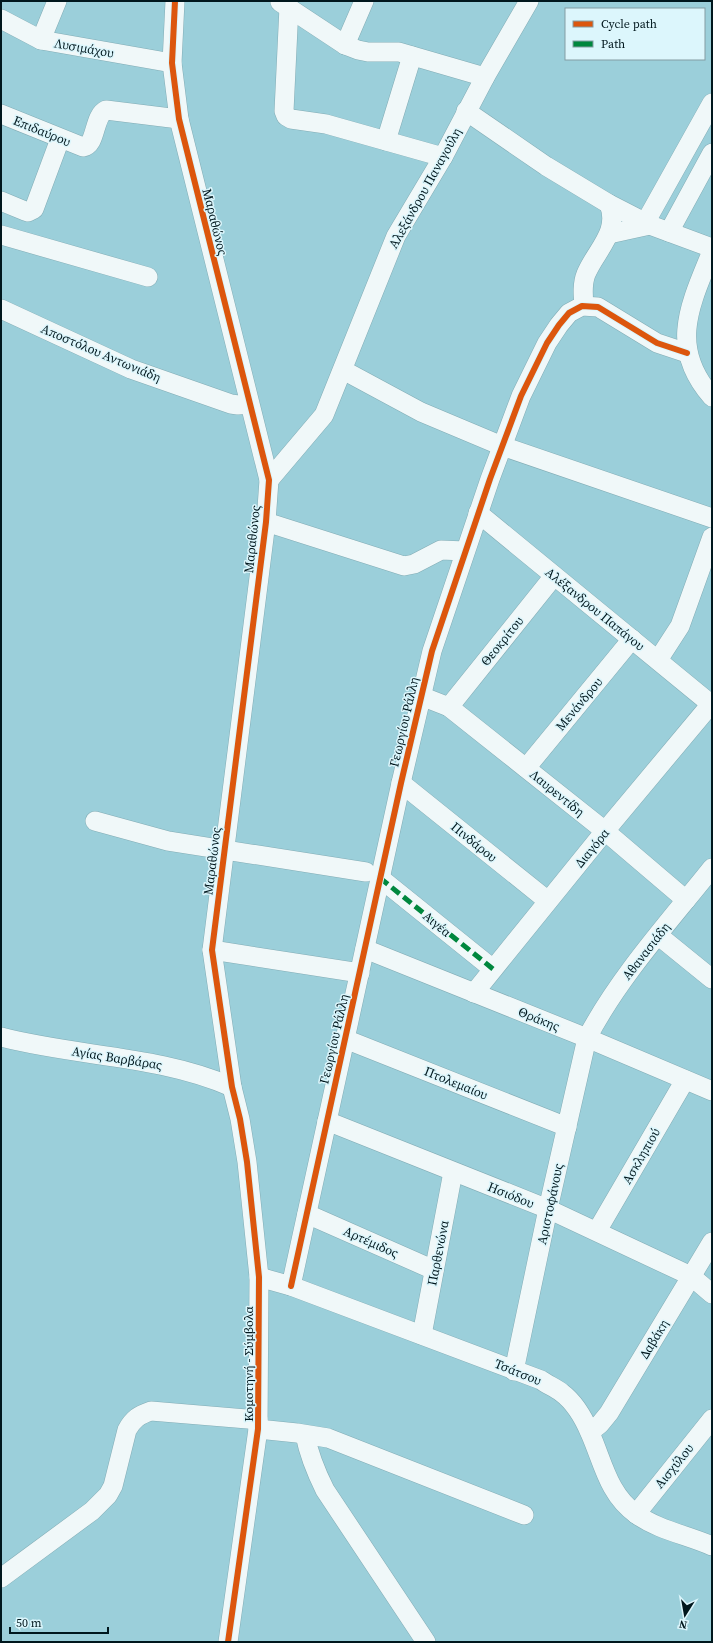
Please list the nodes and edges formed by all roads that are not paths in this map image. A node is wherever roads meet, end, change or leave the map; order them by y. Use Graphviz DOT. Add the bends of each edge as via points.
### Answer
graph roads {
  1 [pos="56,1"];
  2 [pos="175,1"];
  3 [pos="364,1"];
  4 [pos="529,1"];
  5 [pos="284,4"];
  6 [pos="1,19"];
  7 [pos="41,40"];
  8 [pos="345,45"];
  9 [pos="412,56"];
  10 [pos="172,63"];
  11 [pos="485,77"];
  12 [pos="712,102"];
  13 [pos="466,111"];
  14 [pos="1,114"];
  15 [pos="179,119"];
  16 [pos="60,139"];
  17 [pos="386,141"];
  18 [pos="712,153"];
  19 [pos="444,157"];
  20 [pos="1,201"];
  21 [pos="609,204"];
  22 [pos="647,224"];
  23 [pos="669,232"];
  24 [pos="609,234"];
  25 [pos="1,235"];
  26 [pos="712,249"];
  27 [pos="148,277"];
  28 [pos="584,305"];
  29 [pos="1,309"];
  30 [pos="687,353"];
  31 [pos="343,370"];
  32 [pos="712,397"];
  33 [pos="249,404"];
  34 [pos="502,446"];
  35 [pos="269,480"];
  36 [pos="478,514"];
  37 [pos="712,518"];
  38 [pos="266,522"];
  39 [pos="712,536"];
  40 [pos="465,551"];
  41 [pos="554,576"];
  42 [pos="632,640"];
  43 [pos="658,660"];
  44 [pos="421,696"];
  45 [pos="711,705"];
  46 [pos="449,707"];
  47 [pos="526,768"];
  48 [pos="401,783"];
  49 [pos="95,821"];
  50 [pos="605,831"];
  51 [pos="224,850"];
  52 [pos="712,868"];
  53 [pos="373,875"];
  54 [pos="686,900"];
  55 [pos="548,901"];
  56 [pos="658,936"];
  57 [pos="365,949"];
  58 [pos="212,950"];
  59 [pos="493,969"];
  60 [pos="360,973"];
  61 [pos="712,979"];
  62 [pos="474,993"];
  63 [pos="1,1037"];
  64 [pos="587,1038"];
  65 [pos="345,1039"];
  66 [pos="685,1080"];
  67 [pos="232,1087"];
  68 [pos="712,1091"];
  69 [pos="327,1121"];
  70 [pos="567,1126"];
  71 [pos="453,1172"];
  72 [pos="548,1210"];
  73 [pos="307,1214"];
  74 [pos="597,1231"];
  75 [pos="712,1242"];
  76 [pos="434,1270"];
  77 [pos="691,1276"];
  78 [pos="259,1277"];
  79 [pos="291,1286"];
  80 [pos="712,1294"];
  81 [pos="422,1335"];
  82 [pos="514,1370"];
  83 [pos="712,1418"];
  84 [pos="258,1425"];
  85 [pos="590,1432"];
  86 [pos="305,1435"];
  87 [pos="636,1514"];
  88 [pos="524,1515"];
  89 [pos="712,1546"];
  90 [pos="1,1578"];
  91 [pos="228,1642"];
  92 [pos="426,1642"];
  1 -- 7 [label="street"];
  2 -- 10 [label="street, Μαραθώνος"];
  3 -- 8 [label="street"];
  4 -- 11 [label="street, Αλεξάνδρου Παναγούλη"];
  5 -- 8 [label="street"];
  5 -- 17 [label="street" via="286,116 291,120 326,124"];
  6 -- 7 [label="street, Λυσιμάχου"];
  7 -- 10 [label="street, Λυσιμάχου"];
  8 -- 9 [label="street" via="363,52 397,51"];
  9 -- 11 [label="street"];
  9 -- 17 [label="street"];
  10 -- 15 [label="street, Μαραθώνος"];
  11 -- 13 [label="street, Αλεξάνδρου Παναγούλη"];
  12 -- 22 [label="street"];
  13 -- 19 [label="street, Αλεξάνδρου Παναγούλη"];
  13 -- 21 [label="street" via="546,166"];
  14 -- 16 [label="street, Επιδαύρου"];
  15 -- 16 [label="street, Επιδαύρου" via="106,110 102,112 86,147"];
  15 -- 33 [label="street, Μαραθώνος"];
  16 -- 20 [label="street" via="34,209 28,212"];
  17 -- 19 [label="street"];
  18 -- 23 [label="street"];
  19 -- 31 [label="street, Αλεξάνδρου Παναγούλη" via="396,236"];
  21 -- 22 [label="street"];
  21 -- 24 [label="street" via="612,215"];
  22 -- 23 [label="street"];
  22 -- 24 [label="street"];
  23 -- 26 [label="street"];
  24 -- 28 [label="street" via="586,274"];
  25 -- 27 [label="street"];
  26 -- 30 [label="street" via="690,310 686,330"];
  28 -- 30 [label="street" via="598,306 657,344"];
  28 -- 34 [label="street, Γεωργίου Ράλλη" via="566,316 547,343 521,396"];
  29 -- 33 [label="street, Αποστόλου Αντωνιάδη" via="130,369 231,404"];
  30 -- 32 [label="street" via="694,372"];
  31 -- 34 [label="street" via="421,412"];
  31 -- 35 [label="street, Αλεξάνδρου Παναγούλη" via="324,415"];
  33 -- 35 [label="street, Μαραθώνος"];
  34 -- 36 [label="street, Γεωργίου Ράλλη"];
  34 -- 37 [label="street"];
  35 -- 38 [label="street, Μαραθώνος"];
  36 -- 40 [label="street, Γεωργίου Ράλλη"];
  36 -- 41 [label="street, Αλέξανδρου Παπάγου"];
  38 -- 40 [label="street" via="404,566 414,564 441,550"];
  38 -- 51 [label="street, Μαραθώνος"];
  39 -- 43 [label="street" via="680,626"];
  40 -- 44 [label="street, Γεωργίου Ράλλη" via="432,651"];
  41 -- 42 [label="street, Αλέξανδρου Παπάγου"];
  41 -- 46 [label="street, Θεοκρίτου"];
  42 -- 43 [label="street, Αλέξανδρου Παπάγου"];
  42 -- 47 [label="street, Μενάνδρου"];
  43 -- 45 [label="street, Αλέξανδρου Παπάγου"];
  44 -- 46 [label="street, Λαυρεντίδη"];
  44 -- 48 [label="street, Γεωργίου Ράλλη"];
  45 -- 50 [label="street, Διαγόρα"];
  46 -- 47 [label="street, Λαυρεντίδη"];
  47 -- 50 [label="street, Λαυρεντίδη"];
  48 -- 53 [label="street, Γεωργίου Ράλλη"];
  48 -- 55 [label="street, Πινδάρου"];
  49 -- 51 [label="street" via="168,841"];
  50 -- 54 [label="street, Λαυρεντίδη"];
  50 -- 55 [label="street, Διαγόρα"];
  51 -- 53 [label="street"];
  51 -- 58 [label="street, Μαραθώνος"];
  52 -- 54 [label="street, Αθανασιάδη"];
  53 -- 57 [label="street, Γεωργίου Ράλλη"];
  53 -- 59 [label="street, Αιγέα"];
  54 -- 56 [label="street, Αθανασιάδη"];
  55 -- 59 [label="street, Διαγόρα"];
  56 -- 61 [label="street"];
  56 -- 64 [label="street, Αθανασιάδη" via="614,992"];
  57 -- 60 [label="street, Γεωργίου Ράλλη"];
  57 -- 62 [label="street, Θράκης"];
  58 -- 60 [label="street"];
  58 -- 67 [label="street, Μαραθώνος"];
  59 -- 62 [label="street, Διαγόρα"];
  60 -- 65 [label="street, Γεωργίου Ράλλη"];
  62 -- 64 [label="street, Θράκης"];
  63 -- 67 [label="street, Αγίας Βαρβάρας" via="27,1044 182,1069"];
  64 -- 66 [label="street, Θράκης"];
  64 -- 70 [label="street, Αριστοφάνους"];
  65 -- 69 [label="street, Γεωργίου Ράλλη"];
  65 -- 70 [label="street, Πτολεμαίου"];
  66 -- 68 [label="street, Θράκης"];
  66 -- 74 [label="street, Ασκληπιού"];
  67 -- 78 [label="street, Κομοτηνή - Σύμβολα" via="247,1162"];
  69 -- 71 [label="street, Ησιόδου"];
  69 -- 73 [label="street, Γεωργίου Ράλλη"];
  70 -- 72 [label="street, Αριστοφάνους"];
  71 -- 72 [label="street, Ησιόδου"];
  71 -- 76 [label="street, Παρθενώνα"];
  72 -- 74 [label="street, Ησιόδου"];
  72 -- 82 [label="street, Αριστοφάνους"];
  73 -- 76 [label="street, Αρτέμιδος"];
  73 -- 79 [label="street, Γεωργίου Ράλλη"];
  74 -- 77 [label="street, Ησιόδου"];
  75 -- 77 [label="street, Δαβάκη"];
  76 -- 81 [label="street, Παρθενώνα"];
  77 -- 80 [label="street, Ησιόδου"];
  77 -- 85 [label="street, Δαβάκη" via="609,1413"];
  78 -- 79 [label="street, Τσάτσου"];
  78 -- 84 [label="street, Κομοτηνή - Σύμβολα"];
  79 -- 81 [label="street, Τσάτσου"];
  81 -- 82 [label="street, Τσάτσου"];
  82 -- 85 [label="street, Τσάτσου" via="541,1380 563,1394 578,1411"];
  83 -- 87 [label="street, Αισχύλου"];
  84 -- 86 [label="street"];
  84 -- 90 [label="street" via="151,1411 139,1415 127,1430 114,1482 105,1498 92,1511"];
  84 -- 91 [label="street, Κομοτηνή - Σύμβολα"];
  85 -- 87 [label="street, Τσάτσου" via="606,1476 617,1496"];
  86 -- 88 [label="street" via="328,1438"];
  86 -- 92 [label="street" via="308,1451 325,1490"];
  87 -- 89 [label="street, Τσάτσου" via="658,1526"];
}
